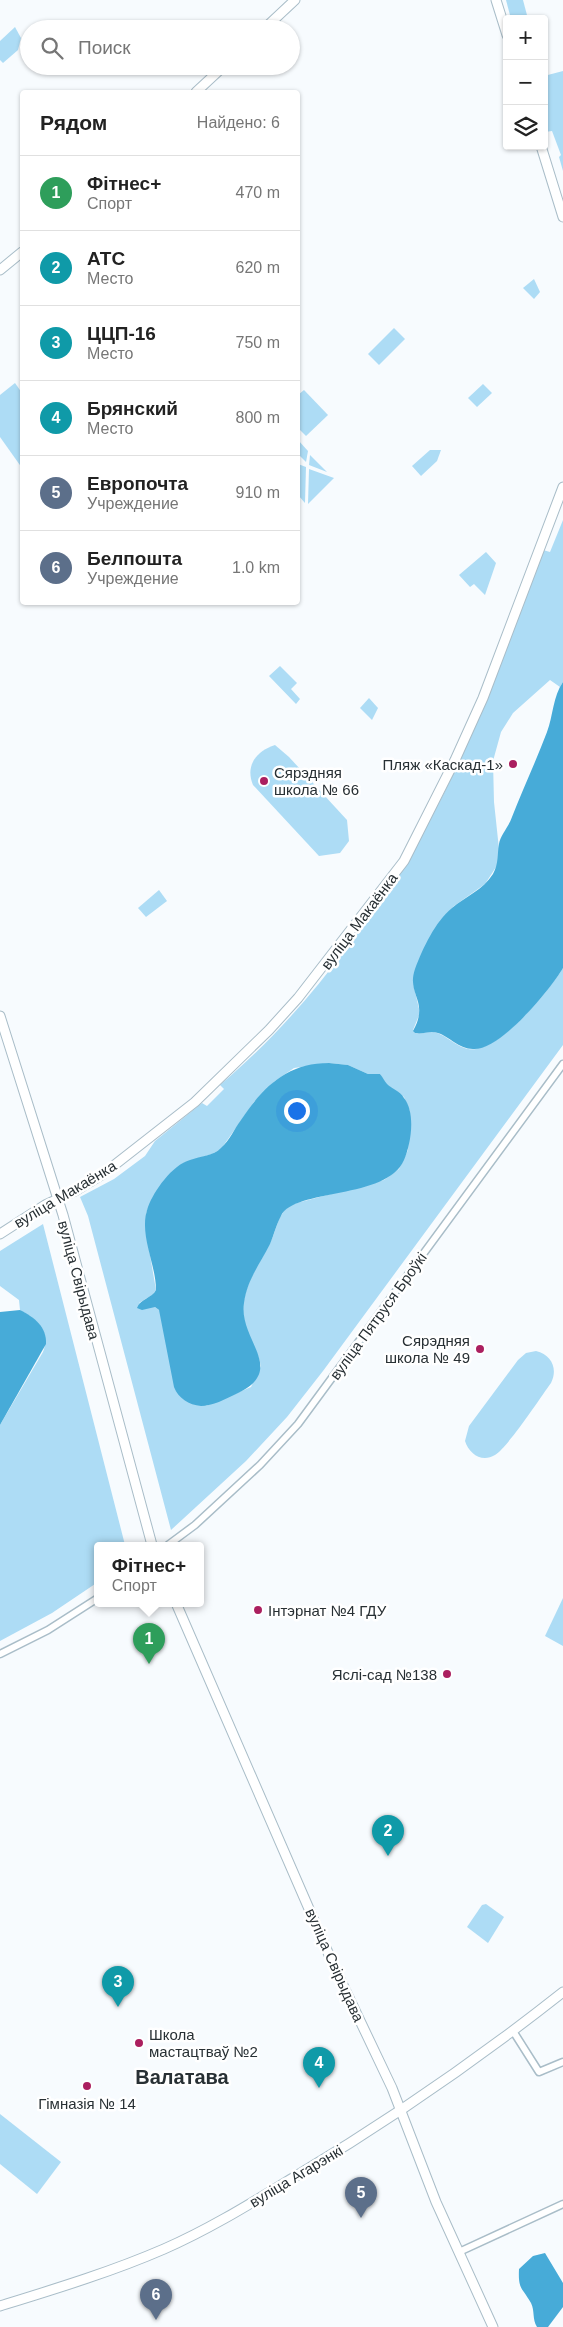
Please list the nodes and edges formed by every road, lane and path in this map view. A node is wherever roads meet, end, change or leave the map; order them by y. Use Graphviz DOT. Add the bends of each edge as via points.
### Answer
graph roads {
  1 [pos="295,0"];
  2 [pos="496,0"];
  3 [pos="274,20"];
  4 [pos="503,22"];
  5 [pos="214,75"];
  6 [pos="198,90"];
  7 [pos="542,150"];
  8 [pos="563,216"];
  9 [pos="20,254"];
  10 [pos="0,270"];
  11 [pos="563,487"];
  12 [pos="0,1016"];
  13 [pos="563,1064"];
  14 [pos="57,1198"];
  15 [pos="0,1234"];
  16 [pos="151,1542"];
  17 [pos="172,1542"];
  18 [pos="94,1601"];
  19 [pos="178,1607"];
  20 [pos="0,1654"];
  21 [pos="563,1992"];
  22 [pos="513,2031"];
  23 [pos="563,2062"];
  24 [pos="401,2111"];
  25 [pos="563,2204"];
  26 [pos="459,2252"];
  27 [pos="0,2306"];
  28 [pos="493,2327"];
  1 -- 3 [label="main road"];
  2 -- 4 [label="main road"];
  5 -- 6 [label="main road"];
  7 -- 8 [label="main road"];
  9 -- 10 [label="main road"];
  11 -- 14 [label="main road, вуліца Макаёнка" via="483,698 404,862 318,974 237,1062 148,1141 103,1174"];
  12 -- 14 [label="main road, вуліца Свірыдава"];
  13 -- 17 [label="street, вуліца Пятруся Броўкі" via="298,1424 195,1525"];
  14 -- 15 [label="main road, вуліца Макаёнка"];
  14 -- 16 [label="main road, вуліца Свірыдава"];
  18 -- 20 [label="street" via="48,1630"];
  19 -- 24 [label="main road, вуліца Свірыдава" via="333,1964"];
  21 -- 22 [label="main road, вуліца Агарэнкі"];
  22 -- 23 [label="street" via="539,2072"];
  22 -- 24 [label="main road, вуліца Агарэнкі"];
  24 -- 26 [label="main road, вуліца Свірыдава"];
  24 -- 27 [label="main road, вуліца Агарэнкі" via="276,2188 181,2241 86,2278"];
  25 -- 26 [label="street"];
  26 -- 28 [label="main road, вуліца Свірыдава"];
}
